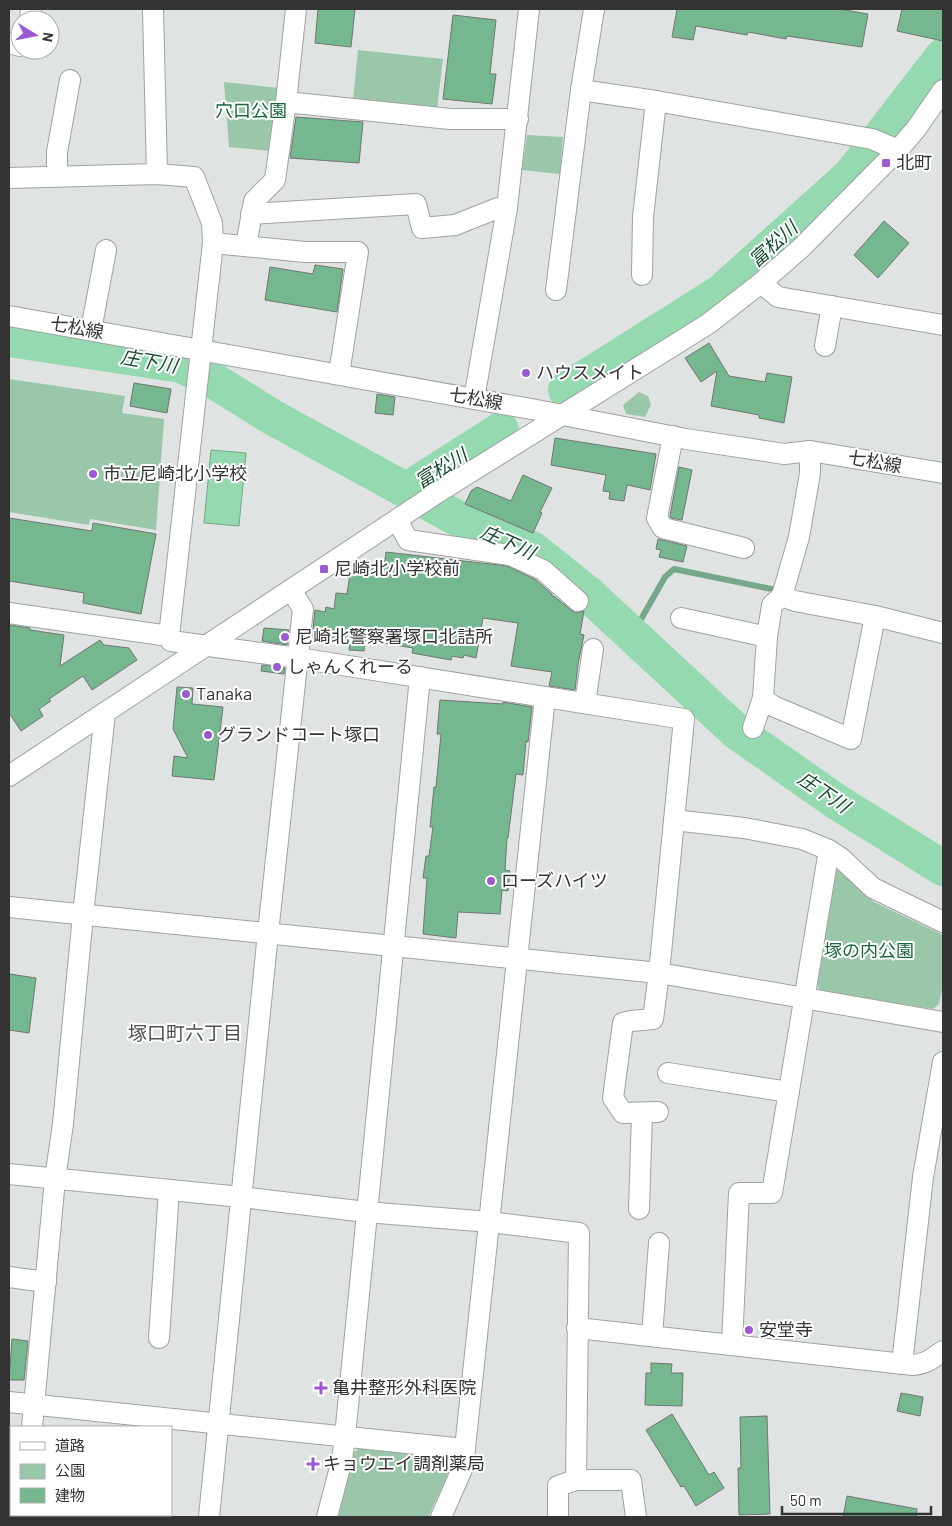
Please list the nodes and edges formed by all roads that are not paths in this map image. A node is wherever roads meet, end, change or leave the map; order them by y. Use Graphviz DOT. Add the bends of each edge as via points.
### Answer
graph roads {
  1 [pos="153,9"];
  2 [pos="296,9"];
  3 [pos="529,9"];
  4 [pos="594,9"];
  5 [pos="70,80"];
  6 [pos="581,84"];
  7 [pos="943,90"];
  8 [pos="656,101"];
  9 [pos="286,102"];
  10 [pos="518,119"];
  11 [pos="884,144"];
  12 [pos="157,174"];
  13 [pos="57,176"];
  14 [pos="9,178"];
  15 [pos="507,208"];
  16 [pos="251,214"];
  17 [pos="212,243"];
  18 [pos="246,246"];
  19 [pos="106,250"];
  20 [pos="642,275"];
  21 [pos="761,283"];
  22 [pos="556,290"];
  23 [pos="832,306"];
  24 [pos="9,316"];
  25 [pos="943,325"];
  26 [pos="91,330"];
  27 [pos="825,346"];
  28 [pos="200,356"];
  29 [pos="339,374"];
  30 [pos="474,399"];
  31 [pos="563,415"];
  32 [pos="673,436"];
  33 [pos="810,451"];
  34 [pos="943,474"];
  35 [pos="401,517"];
  36 [pos="744,548"];
  37 [pos="291,590"];
  38 [pos="783,592"];
  39 [pos="578,600"];
  40 [pos="9,613"];
  41 [pos="875,616"];
  42 [pos="682,618"];
  43 [pos="943,634"];
  44 [pos="767,637"];
  45 [pos="175,640"];
  46 [pos="208,645"];
  47 [pos="593,649"];
  48 [pos="298,658"];
  49 [pos="420,677"];
  50 [pos="545,697"];
  51 [pos="763,698"];
  52 [pos="585,703"];
  53 [pos="105,713"];
  54 [pos="753,728"];
  55 [pos="9,776"];
  56 [pos="674,820"];
  57 [pos="829,850"];
  58 [pos="9,907"];
  59 [pos="83,914"];
  60 [pos="943,922"];
  61 [pos="268,933"];
  62 [pos="394,946"];
  63 [pos="518,958"];
  64 [pos="659,973"];
  65 [pos="804,998"];
  66 [pos="943,1022"];
  67 [pos="943,1062"];
  68 [pos="668,1073"];
  69 [pos="788,1092"];
  70 [pos="9,1174"];
  71 [pos="55,1179"];
  72 [pos="169,1190"];
  73 [pos="241,1197"];
  74 [pos="638,1209"];
  75 [pos="366,1212"];
  76 [pos="490,1222"];
  77 [pos="659,1243"];
  78 [pos="9,1277"];
  79 [pos="46,1282"];
  80 [pos="578,1328"];
  81 [pos="652,1336"];
  82 [pos="159,1338"];
  83 [pos="732,1344"];
  84 [pos="943,1351"];
  85 [pos="902,1364"];
  86 [pos="9,1402"];
  87 [pos="34,1405"];
  88 [pos="154,1422"];
  89 [pos="219,1422"];
  90 [pos="32,1426"];
  91 [pos="345,1436"];
  92 [pos="465,1450"];
  93 [pos="576,1480"];
  94 [pos="209,1517"];
  95 [pos="327,1517"];
  96 [pos="441,1517"];
  97 [pos="558,1517"];
  98 [pos="636,1517"];
  1 -- 12 [label="street"];
  2 -- 9 [label="street"];
  3 -- 10 [label="street"];
  4 -- 6 [label="street"];
  5 -- 13 [label="street" via="57,152"];
  6 -- 8 [label="street"];
  6 -- 22 [label="street"];
  7 -- 11 [label="street" via="916,129"];
  8 -- 11 [label="street"];
  8 -- 20 [label="street" via="643,217"];
  9 -- 10 [label="street" via="450,119"];
  9 -- 16 [label="street" via="276,180 254,202"];
  10 -- 15 [label="street"];
  11 -- 21 [label="street" via="801,248"];
  12 -- 13 [label="street"];
  12 -- 17 [label="street" via="194,177 212,223"];
  13 -- 14 [label="street"];
  15 -- 16 [label="street" via="498,208 455,225 422,228 416,204"];
  15 -- 30 [label="street"];
  16 -- 18 [label="street"];
  17 -- 18 [label="street"];
  17 -- 28 [label="street"];
  18 -- 29 [label="street" via="305,252 358,252"];
  19 -- 26 [label="street"];
  21 -- 23 [label="street" via="778,297"];
  21 -- 31 [label="street" via="708,324"];
  23 -- 25 [label="street"];
  23 -- 27 [label="street"];
  24 -- 26 [label="street, 七松線"];
  26 -- 28 [label="street, 七松線"];
  28 -- 29 [label="street, 七松線"];
  28 -- 45 [label="street"];
  29 -- 30 [label="street, 七松線"];
  30 -- 31 [label="street, 七松線"];
  31 -- 32 [label="street, 七松線"];
  31 -- 35 [label="street"];
  32 -- 33 [label="street, 七松線" via="784,454"];
  32 -- 36 [label="street" via="657,518 663,528"];
  33 -- 34 [label="street, 七松線"];
  33 -- 38 [label="street" via="810,473 799,537"];
  35 -- 37 [label="street"];
  35 -- 39 [label="street" via="408,540 510,554 543,570"];
  37 -- 46 [label="street"];
  37 -- 48 [label="street" via="303,609"];
  38 -- 41 [label="street" via="795,601"];
  38 -- 44 [label="street" via="772,605"];
  40 -- 45 [label="street"];
  41 -- 43 [label="street"];
  41 -- 51 [label="street" via="851,739 773,706"];
  42 -- 44 [label="street"];
  44 -- 51 [label="street"];
  45 -- 46 [label="street"];
  46 -- 48 [label="street"];
  46 -- 53 [label="street"];
  47 -- 52 [label="street"];
  48 -- 49 [label="street"];
  48 -- 61 [label="street"];
  49 -- 50 [label="street"];
  49 -- 62 [label="street"];
  50 -- 52 [label="street"];
  50 -- 63 [label="street"];
  51 -- 54 [label="street"];
  52 -- 56 [label="street" via="684,719"];
  53 -- 55 [label="street"];
  53 -- 59 [label="street"];
  56 -- 57 [label="street" via="792,837"];
  56 -- 64 [label="street"];
  57 -- 60 [label="street" via="873,888"];
  57 -- 65 [label="street"];
  58 -- 59 [label="street"];
  59 -- 61 [label="street"];
  59 -- 71 [label="street"];
  61 -- 62 [label="street"];
  61 -- 73 [label="street"];
  62 -- 63 [label="street"];
  62 -- 75 [label="street"];
  63 -- 64 [label="street"];
  63 -- 76 [label="street"];
  64 -- 65 [label="street"];
  64 -- 74 [label="street" via="653,1019 623,1024 613,1098 623,1113 650,1112"];
  65 -- 66 [label="street"];
  65 -- 69 [label="street"];
  67 -- 85 [label="street" via="923,1177"];
  68 -- 69 [label="street"];
  69 -- 83 [label="street" via="772,1193 739,1193"];
  70 -- 71 [label="street"];
  71 -- 72 [label="street"];
  71 -- 79 [label="street"];
  72 -- 73 [label="street"];
  72 -- 82 [label="street"];
  73 -- 75 [label="street"];
  73 -- 89 [label="street"];
  75 -- 76 [label="street"];
  75 -- 91 [label="street"];
  76 -- 80 [label="street" via="579,1233"];
  76 -- 92 [label="street"];
  77 -- 81 [label="street"];
  78 -- 79 [label="street"];
  79 -- 87 [label="street"];
  80 -- 81 [label="street"];
  80 -- 93 [label="street"];
  81 -- 83 [label="street"];
  83 -- 85 [label="street"];
  84 -- 85 [label="street" via="922,1365"];
  86 -- 87 [label="street"];
  87 -- 88 [label="street"];
  87 -- 90 [label="street"];
  88 -- 89 [label="street"];
  89 -- 91 [label="street"];
  89 -- 94 [label="street"];
  91 -- 92 [label="street"];
  91 -- 95 [label="street"];
  92 -- 96 [label="street" via="463,1467"];
  93 -- 97 [label="street" via="558,1486"];
  93 -- 98 [label="street" via="631,1480"];
}
